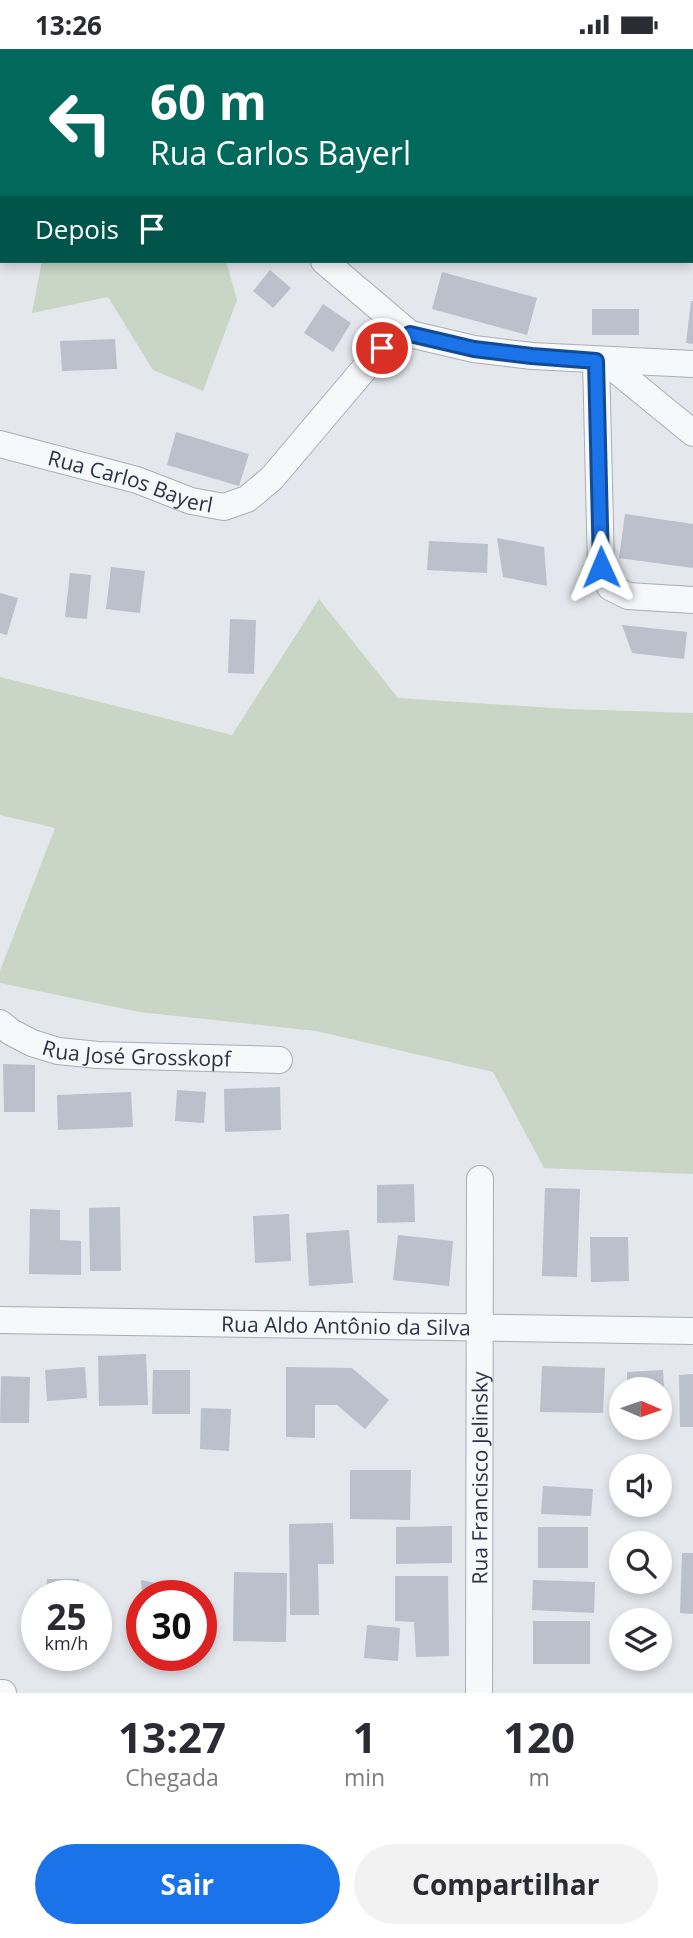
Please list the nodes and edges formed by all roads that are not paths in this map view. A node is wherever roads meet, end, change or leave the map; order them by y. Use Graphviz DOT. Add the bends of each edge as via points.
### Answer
graph roads {
  1 [pos="326,263"];
  2 [pos="410,334"];
  3 [pos="601,361"];
  4 [pos="693,364"];
  5 [pos="693,433"];
  6 [pos="0,444"];
  7 [pos="693,600"];
  8 [pos="0,1023"];
  9 [pos="279,1060"];
  10 [pos="480,1179"];
  11 [pos="0,1320"];
  12 [pos="480,1328"];
  13 [pos="693,1331"];
  14 [pos="479,1693"];
  1 -- 2 [label="street"];
  2 -- 3 [label="street" via="474,349"];
  2 -- 6 [label="street, Rua Carlos Bayerl" via="382,348 271,478 247,499 224,507"];
  3 -- 4 [label="street"];
  3 -- 5 [label="street"];
  3 -- 7 [label="street" via="601,567 610,587 628,596"];
  8 -- 9 [label="street, Rua José Grosskopf" via="32,1043 58,1051"];
  10 -- 12 [label="street, Rua Francisco Jelinsky"];
  11 -- 12 [label="street, Rua Aldo Antônio da Silva"];
  12 -- 13 [label="street, Rua Aldo Antônio da Silva"];
  12 -- 14 [label="street, Rua Francisco Jelinsky"];
}
